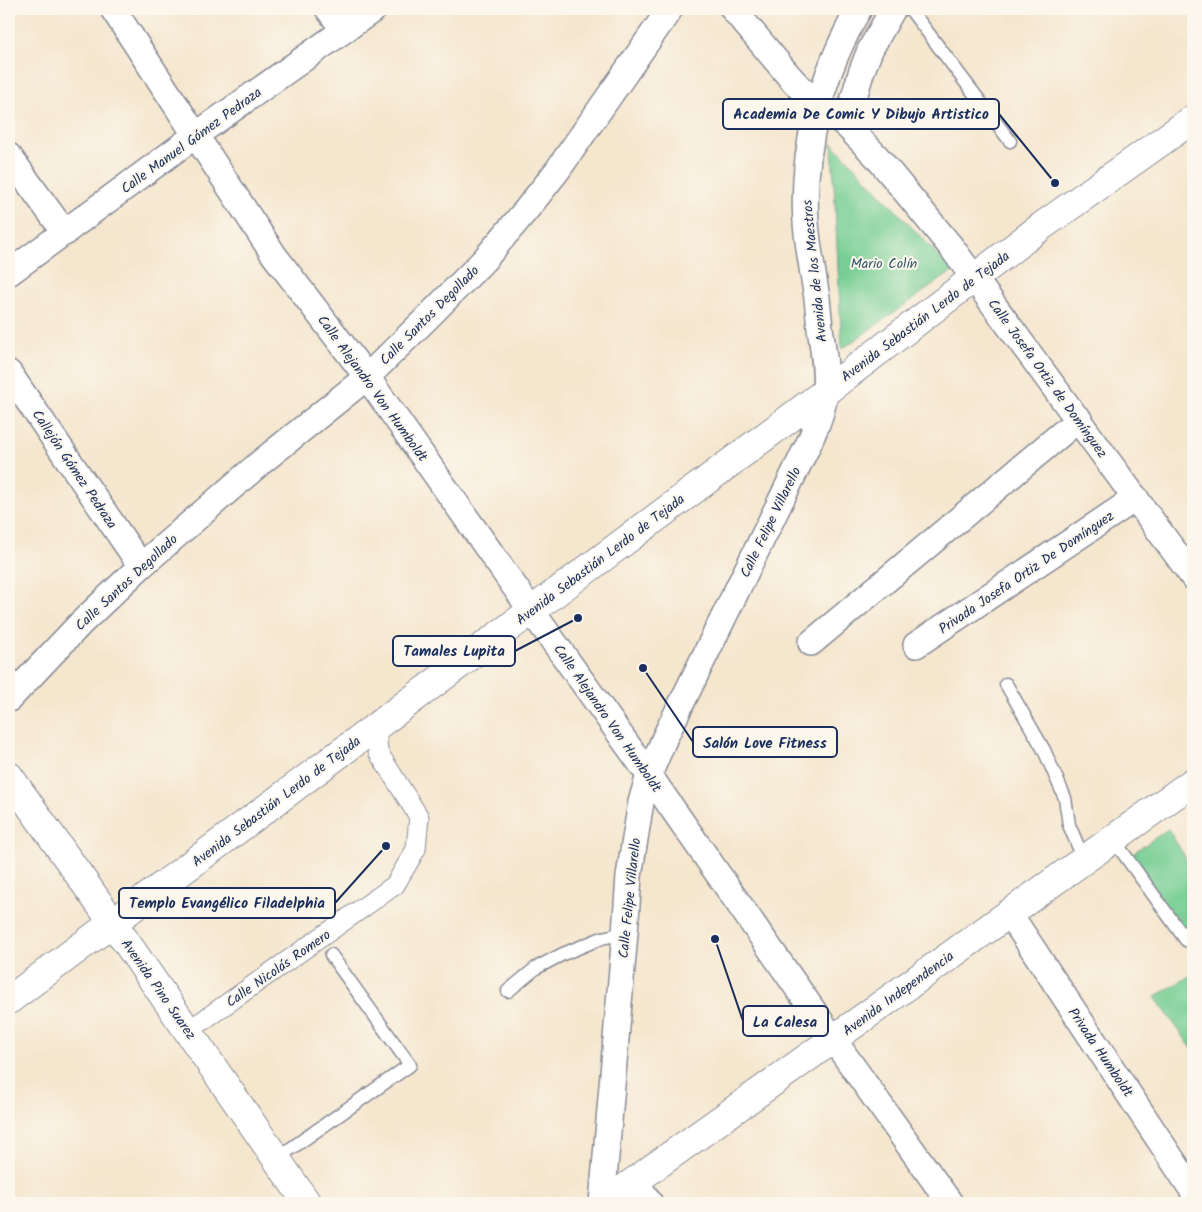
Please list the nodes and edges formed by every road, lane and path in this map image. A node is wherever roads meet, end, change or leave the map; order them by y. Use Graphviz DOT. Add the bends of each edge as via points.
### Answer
graph roads {
  1 [pos="113,9"];
  2 [pos="328,9"];
  3 [pos="374,9"];
  4 [pos="670,9"];
  5 [pos="733,9"];
  6 [pos="859,9"];
  7 [pos="893,9"];
  8 [pos="910,9"];
  9 [pos="344,30"];
  10 [pos="819,104"];
  11 [pos="1193,119"];
  12 [pos="846,125"];
  13 [pos="196,135"];
  14 [pos="1010,141"];
  15 [pos="9,156"];
  16 [pos="65,232"];
  17 [pos="9,273"];
  18 [pos="974,277"];
  19 [pos="9,373"];
  20 [pos="367,377"];
  21 [pos="825,392"];
  22 [pos="1079,419"];
  23 [pos="1136,498"];
  24 [pos="141,566"];
  25 [pos="1193,577"];
  26 [pos="531,610"];
  27 [pos="811,643"];
  28 [pos="916,645"];
  29 [pos="1006,684"];
  30 [pos="9,699"];
  31 [pos="376,726"];
  32 [pos="649,775"];
  33 [pos="9,776"];
  34 [pos="1193,782"];
  35 [pos="1113,839"];
  36 [pos="1084,860"];
  37 [pos="1009,913"];
  38 [pos="113,923"];
  39 [pos="625,934"];
  40 [pos="1186,940"];
  41 [pos="331,955"];
  42 [pos="508,991"];
  43 [pos="9,1000"];
  44 [pos="188,1031"];
  45 [pos="834,1039"];
  46 [pos="276,1159"];
  47 [pos="635,1181"];
  48 [pos="1193,1191"];
  49 [pos="307,1203"];
  50 [pos="603,1203"];
  51 [pos="650,1203"];
  52 [pos="950,1203"];
  1 -- 13 [label="street, Calle Alejandro Von Humboldt"];
  2 -- 9 [label="street"];
  3 -- 9 [label="street, Calle Manuel Gómez Pedraza"];
  4 -- 20 [label="street, Calle Santos Degollado" via="528,209 484,260"];
  5 -- 10 [label="street, Calle Josefa Ortiz de Domínguez" via="789,76"];
  6 -- 10 [label="street, Avenida de los Maestros" via="831,66"];
  7 -- 12 [label="street" via="860,74"];
  8 -- 14 [label="lane"];
  9 -- 13 [label="street, Calle Manuel Gómez Pedraza"];
  10 -- 12 [label="street, Calle Josefa Ortiz de Domínguez"];
  10 -- 21 [label="street, Avenida de los Maestros" via="811,138 805,192 806,223 824,356"];
  11 -- 18 [label="main road, Avenida Sebastián Lerdo de Tejada"];
  12 -- 18 [label="street, Calle Josefa Ortiz de Domínguez" via="877,156"];
  13 -- 16 [label="street, Calle Manuel Gómez Pedraza"];
  13 -- 20 [label="street, Calle Alejandro Von Humboldt" via="274,255"];
  15 -- 16 [label="street"];
  16 -- 17 [label="street, Calle Manuel Gómez Pedraza"];
  18 -- 21 [label="main road, Avenida Sebastián Lerdo de Tejada"];
  18 -- 22 [label="street, Calle Josefa Ortiz de Domínguez"];
  19 -- 24 [label="street, Callejón Gómez Pedraza"];
  20 -- 24 [label="street, Calle Santos Degollado"];
  20 -- 26 [label="street, Calle Alejandro Von Humboldt"];
  21 -- 26 [label="main road, Avenida Sebastián Lerdo de Tejada"];
  21 -- 32 [label="street, Calle Felipe Villarello" via="809,443"];
  22 -- 23 [label="street, Calle Josefa Ortiz de Domínguez"];
  22 -- 27 [label="street"];
  23 -- 25 [label="street, Calle Josefa Ortiz de Domínguez"];
  23 -- 28 [label="street, Privada Josefa Ortiz De Domínguez"];
  24 -- 30 [label="street, Calle Santos Degollado"];
  26 -- 31 [label="main road, Avenida Sebastián Lerdo de Tejada"];
  26 -- 32 [label="street, Calle Alejandro Von Humboldt"];
  29 -- 36 [label="lane" via="1044,750 1065,798 1070,825"];
  31 -- 38 [label="main road, Avenida Sebastián Lerdo de Tejada"];
  31 -- 44 [label="street, Calle Nicolás Romero" via="378,752 419,817 416,849 396,885"];
  32 -- 39 [label="street, Calle Felipe Villarello" via="641,802 629,876"];
  32 -- 45 [label="street, Calle Alejandro Von Humboldt"];
  33 -- 38 [label="main road, Avenida Pino Suarez"];
  34 -- 35 [label="main road, Avenida Independencia"];
  35 -- 36 [label="main road, Avenida Independencia"];
  35 -- 40 [label="lane"];
  36 -- 37 [label="main road, Avenida Independencia"];
  37 -- 45 [label="main road, Avenida Independencia"];
  37 -- 48 [label="street, Privada Humboldt"];
  38 -- 43 [label="main road, Avenida Sebastián Lerdo de Tejada"];
  38 -- 44 [label="main road, Avenida Pino Suarez"];
  39 -- 42 [label="lane" via="602,938 563,954 536,968"];
  39 -- 50 [label="street, Calle Felipe Villarello"];
  41 -- 46 [label="lane" via="410,1065"];
  44 -- 46 [label="main road, Avenida Pino Suarez"];
  45 -- 47 [label="main road, Avenida Independencia"];
  45 -- 52 [label="street, Calle Alejandro Von Humboldt"];
  46 -- 49 [label="main road, Avenida Pino Suarez"];
  47 -- 50 [label="main road, Avenida Independencia"];
  47 -- 51 [label="street"];
}
